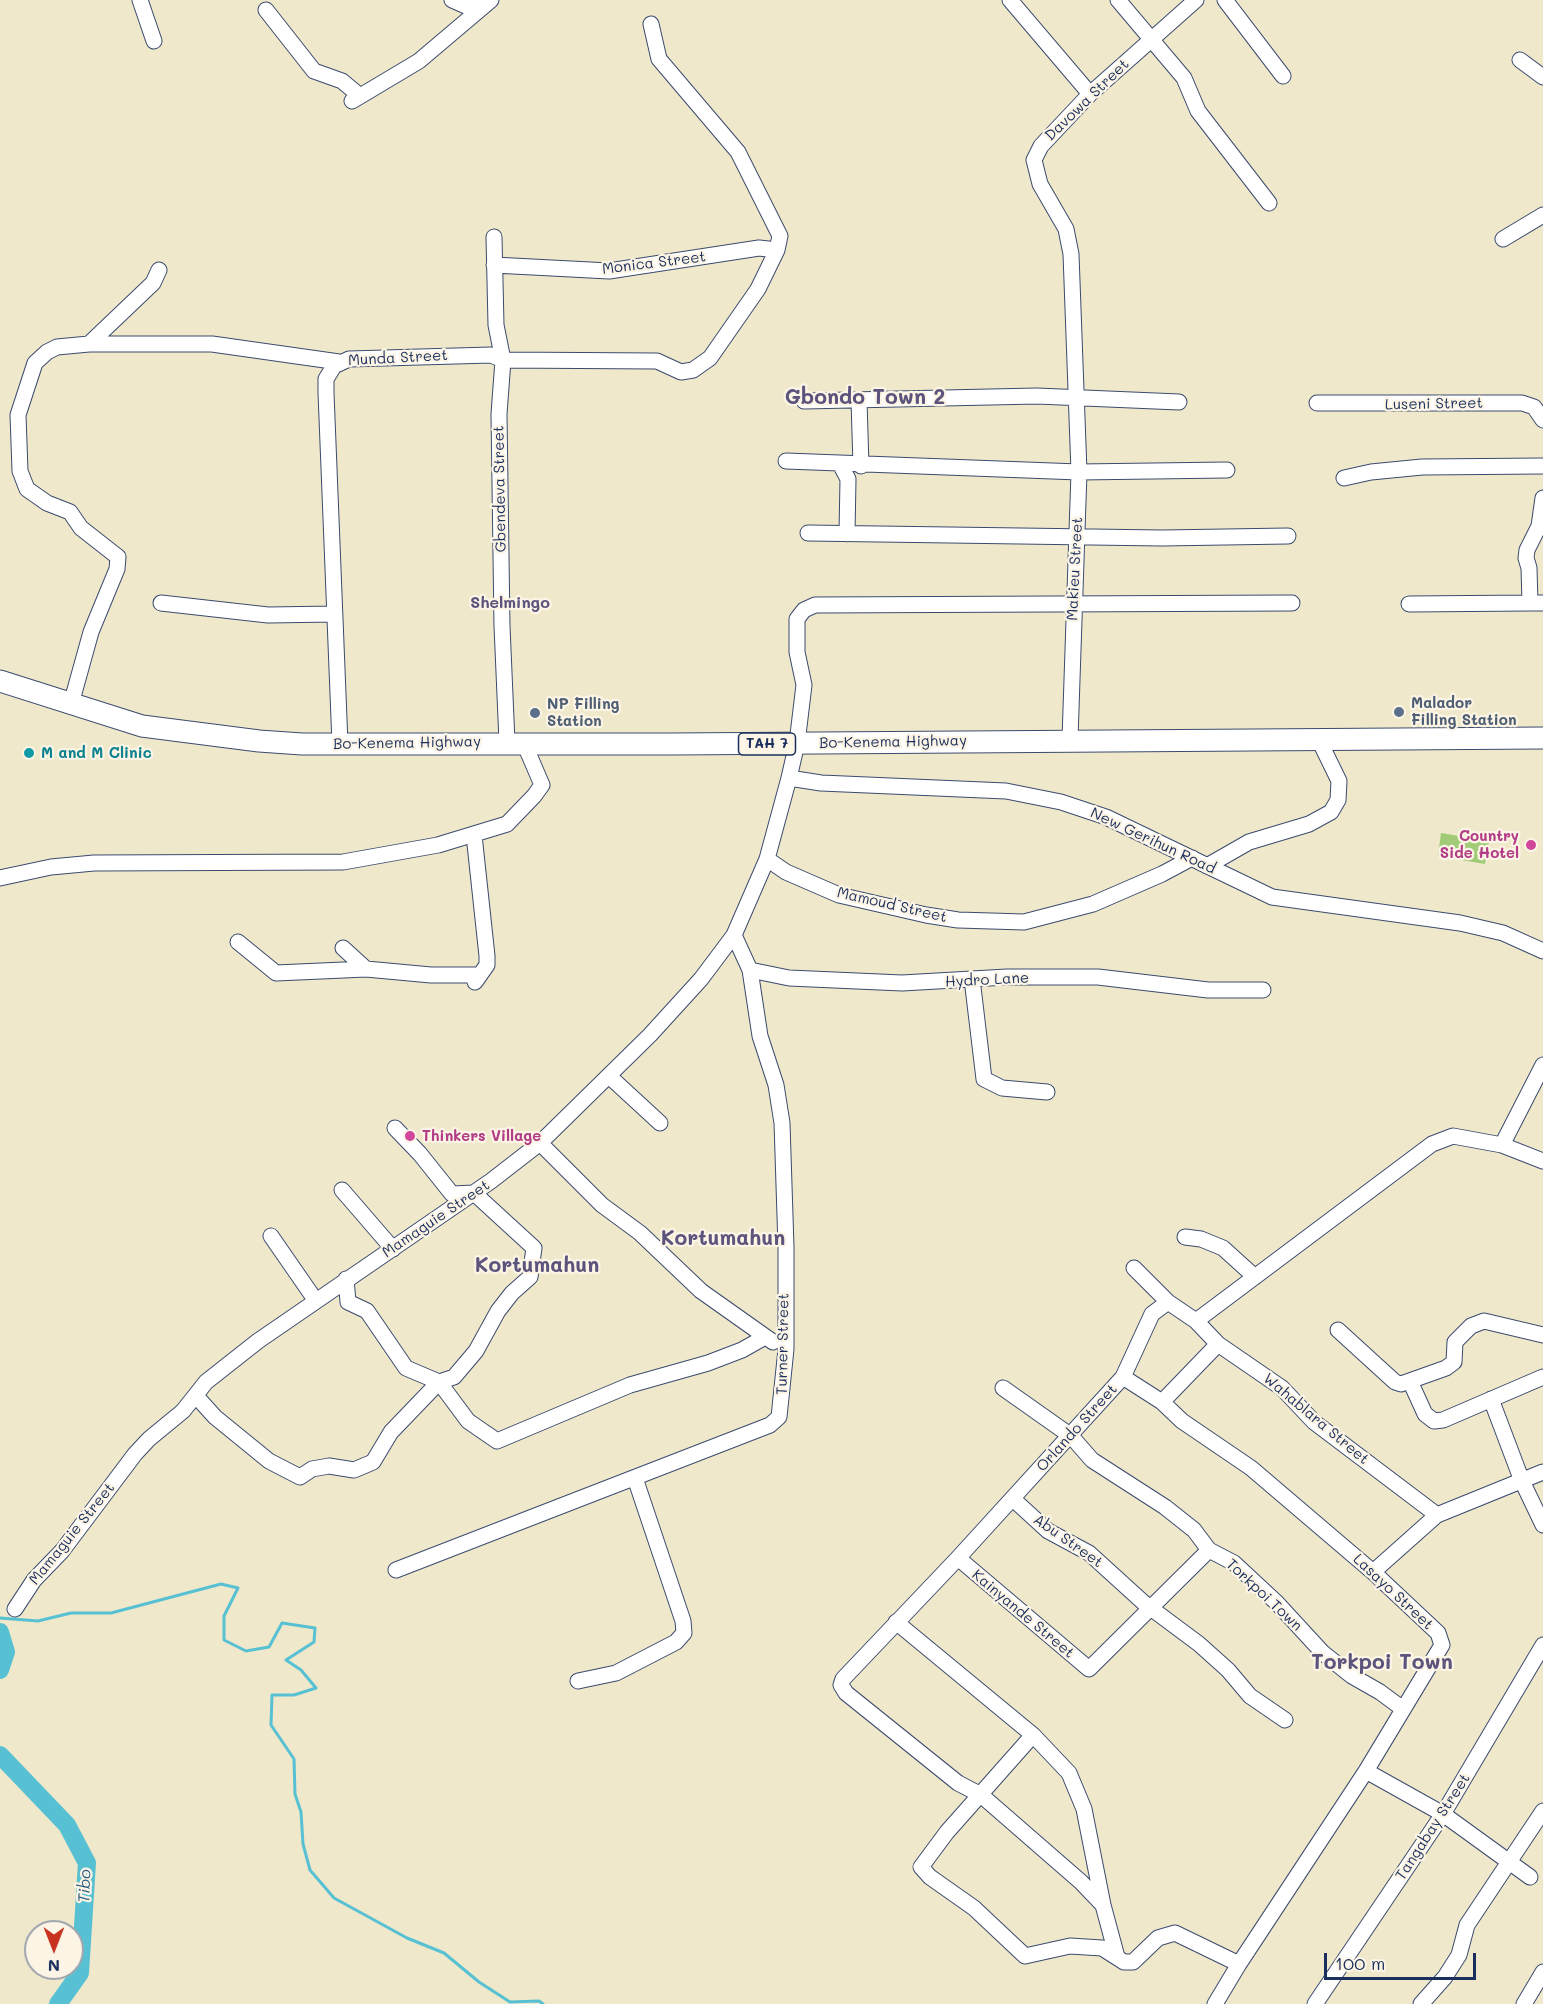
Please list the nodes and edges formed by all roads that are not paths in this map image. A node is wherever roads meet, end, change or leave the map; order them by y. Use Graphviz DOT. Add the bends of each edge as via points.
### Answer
graph roads {
  1 [pos="140,0"];
  2 [pos="450,0"];
  3 [pos="491,0"];
  4 [pos="1010,0"];
  5 [pos="1118,0"];
  6 [pos="1196,0"];
  7 [pos="1225,0"];
  8 [pos="477,6"];
  9 [pos="266,10"];
  10 [pos="651,24"];
  11 [pos="458,27"];
  12 [pos="1151,40"];
  13 [pos="154,41"];
  14 [pos="1520,60"];
  15 [pos="1283,76"];
  16 [pos="1543,77"];
  17 [pos="1090,94"];
  18 [pos="1269,203"];
  19 [pos="1543,215"];
  20 [pos="494,237"];
  21 [pos="1503,239"];
  22 [pos="777,250"];
  23 [pos="494,265"];
  24 [pos="159,270"];
  25 [pos="88,344"];
  26 [pos="503,360"];
  27 [pos="339,362"];
  28 [pos="1074,399"];
  29 [pos="859,400"];
  30 [pos="804,401"];
  31 [pos="1179,402"];
  32 [pos="1317,403"];
  33 [pos="1543,420"];
  34 [pos="786,461"];
  35 [pos="840,464"];
  36 [pos="861,466"];
  37 [pos="1543,466"];
  38 [pos="1227,470"];
  39 [pos="1079,472"];
  40 [pos="1344,478"];
  41 [pos="1543,498"];
  42 [pos="1541,526"];
  43 [pos="808,533"];
  44 [pos="847,534"];
  45 [pos="1288,536"];
  46 [pos="1077,537"];
  47 [pos="1074,602"];
  48 [pos="160,603"];
  49 [pos="1292,603"];
  50 [pos="1536,603"];
  51 [pos="1409,604"];
  52 [pos="334,614"];
  53 [pos="0,681"];
  54 [pos="71,704"];
  55 [pos="1543,738"];
  56 [pos="1070,739"];
  57 [pos="1319,740"];
  58 [pos="515,742"];
  59 [pos="797,743"];
  60 [pos="340,744"];
  61 [pos="789,778"];
  62 [pos="474,835"];
  63 [pos="1192,858"];
  64 [pos="767,859"];
  65 [pos="1207,866"];
  66 [pos="0,878"];
  67 [pos="734,934"];
  68 [pos="238,942"];
  69 [pos="343,948"];
  70 [pos="1543,951"];
  71 [pos="366,969"];
  72 [pos="750,970"];
  73 [pos="972,980"];
  74 [pos="1263,990"];
  75 [pos="1543,1065"];
  76 [pos="609,1076"];
  77 [pos="1047,1092"];
  78 [pos="660,1123"];
  79 [pos="395,1128"];
  80 [pos="540,1143"];
  81 [pos="1502,1145"];
  82 [pos="1543,1161"];
  83 [pos="342,1190"];
  84 [pos="474,1193"];
  85 [pos="271,1236"];
  86 [pos="1185,1237"];
  87 [pos="393,1249"];
  88 [pos="1134,1268"];
  89 [pos="1255,1277"];
  90 [pos="346,1279"];
  91 [pos="316,1301"];
  92 [pos="1168,1302"];
  93 [pos="1196,1322"];
  94 [pos="1338,1330"];
  95 [pos="1543,1335"];
  96 [pos="765,1337"];
  97 [pos="1218,1344"];
  98 [pos="786,1349"];
  99 [pos="1123,1377"];
  100 [pos="1543,1377"];
  101 [pos="1410,1381"];
  102 [pos="440,1382"];
  103 [pos="1003,1388"];
  104 [pos="196,1396"];
  105 [pos="1491,1399"];
  106 [pos="1162,1402"];
  107 [pos="1071,1436"];
  108 [pos="1543,1472"];
  109 [pos="635,1478"];
  110 [pos="1522,1481"];
  111 [pos="1013,1499"];
  112 [pos="1437,1515"];
  113 [pos="1543,1525"];
  114 [pos="1209,1550"];
  115 [pos="958,1558"];
  116 [pos="396,1569"];
  117 [pos="1373,1572"];
  118 [pos="1150,1607"];
  119 [pos="15,1609"];
  120 [pos="896,1622"];
  121 [pos="1543,1645"];
  122 [pos="578,1681"];
  123 [pos="1402,1709"];
  124 [pos="1285,1720"];
  125 [pos="1033,1735"];
  126 [pos="1366,1771"];
  127 [pos="981,1795"];
  128 [pos="1543,1811"];
  129 [pos="1443,1814"];
  130 [pos="1509,1862"];
  131 [pos="1530,1877"];
  132 [pos="1103,1905"];
  133 [pos="1117,1957"];
  134 [pos="1239,1964"];
  135 [pos="1543,1972"];
  136 [pos="1215,2004"];
  137 [pos="1316,2004"];
  138 [pos="1420,2004"];
  139 [pos="1524,2004"];
  1 -- 13 [label="street"];
  2 -- 8 [label="street"];
  2 -- 11 [label="street"];
  3 -- 8 [label="street"];
  4 -- 17 [label="street"];
  5 -- 12 [label="street"];
  6 -- 12 [label="street, Davowa Street"];
  7 -- 15 [label="street"];
  8 -- 11 [label="street"];
  9 -- 11 [label="street" via="314,71 342,81 356,98 419,61"];
  10 -- 22 [label="street" via="659,59 738,152 780,236"];
  12 -- 17 [label="street, Davowa Street"];
  12 -- 18 [label="street" via="1184,78 1198,111"];
  14 -- 16 [label="street"];
  17 -- 28 [label="street, Davowa Street" via="1041,146 1034,160 1040,184 1066,229 1071,254"];
  19 -- 21 [label="street"];
  20 -- 23 [label="street, Gbendeva Street"];
  22 -- 23 [label="street, Monica Street" via="759,248 609,271"];
  22 -- 26 [label="street, Munda Street" via="758,289 724,338 710,358 693,370 681,372 657,362"];
  23 -- 26 [label="street, Gbendeva Street" via="496,325"];
  24 -- 25 [label="street" via="153,283"];
  25 -- 27 [label="street" via="212,344"];
  25 -- 54 [label="street" via="57,347 35,363 17,430 20,471 27,489 70,512 81,528 118,557"];
  26 -- 27 [label="street, Munda Street" via="491,355"];
  26 -- 58 [label="street, Gbendeva Street" via="499,414 502,626"];
  27 -- 52 [label="street, Munda Street" via="326,378"];
  28 -- 29 [label="street" via="1037,396"];
  28 -- 31 [label="street"];
  28 -- 39 [label="street, Makieu Street"];
  29 -- 30 [label="street"];
  29 -- 36 [label="street"];
  32 -- 33 [label="street, Luseni Street" via="1522,403 1534,407"];
  34 -- 35 [label="street"];
  35 -- 36 [label="street"];
  35 -- 44 [label="street" via="848,479"];
  36 -- 39 [label="street"];
  37 -- 40 [label="street" via="1422,467"];
  38 -- 39 [label="street"];
  39 -- 46 [label="street, Makieu Street"];
  41 -- 42 [label="street"];
  42 -- 50 [label="street" via="1527,550"];
  43 -- 44 [label="street"];
  44 -- 46 [label="street"];
  45 -- 46 [label="street"];
  46 -- 47 [label="street, Makieu Street"];
  47 -- 49 [label="street"];
  47 -- 56 [label="street, Makieu Street"];
  47 -- 59 [label="street" via="860,603 815,605 804,610 797,619 797,652 804,685"];
  48 -- 52 [label="street" via="268,615"];
  50 -- 51 [label="street"];
  52 -- 60 [label="street, Munda Street"];
  53 -- 54 [label="highway, Bo-Kenema Highway / TAH 7"];
  54 -- 60 [label="highway, Bo-Kenema Highway / TAH 7" via="141,726 259,741"];
  55 -- 57 [label="highway, Bo-Kenema Highway / TAH 7"];
  56 -- 57 [label="highway, Bo-Kenema Highway / TAH 7"];
  56 -- 59 [label="highway, Bo-Kenema Highway / TAH 7"];
  57 -- 65 [label="street" via="1339,781 1338,800 1330,812 1309,824 1249,842"];
  58 -- 59 [label="highway, Bo-Kenema Highway / TAH 7"];
  58 -- 60 [label="highway, Bo-Kenema Highway / TAH 7"];
  58 -- 62 [label="street" via="542,785 507,824"];
  59 -- 61 [label="street"];
  61 -- 63 [label="street, New Gerihun Road" via="821,783 1006,791 1061,802 1106,817"];
  61 -- 64 [label="street, Mamaguie Street"];
  62 -- 66 [label="street" via="343,862 94,863"];
  62 -- 71 [label="street" via="487,956 487,965 477,979"];
  63 -- 64 [label="street, Mamoud Street" via="1093,904 1024,922 958,920 839,895 786,872"];
  63 -- 65 [label="street, New Gerihun Road"];
  64 -- 67 [label="street, Mamaguie Street"];
  65 -- 70 [label="street, New Gerihun Road" via="1272,897 1460,923 1503,933"];
  67 -- 72 [label="street"];
  67 -- 76 [label="street, Mamaguie Street" via="701,980"];
  68 -- 71 [label="street" via="276,973"];
  69 -- 71 [label="street"];
  72 -- 73 [label="street, Hydro Lane" via="789,978 875,982"];
  72 -- 98 [label="street, Turner Street" via="760,1036 776,1085 782,1123"];
  73 -- 74 [label="street, Hydro Lane" via="1098,977 1208,990"];
  73 -- 77 [label="street" via="984,1079 1002,1088"];
  75 -- 81 [label="street"];
  76 -- 78 [label="street"];
  76 -- 80 [label="street, Mamaguie Street"];
  79 -- 84 [label="street" via="452,1194"];
  80 -- 84 [label="street, Mamaguie Street"];
  80 -- 96 [label="street" via="602,1205 640,1233 701,1291"];
  81 -- 82 [label="street"];
  81 -- 89 [label="street" via="1453,1136 1432,1144"];
  83 -- 87 [label="street"];
  84 -- 87 [label="street, Mamaguie Street"];
  84 -- 102 [label="street" via="534,1248 534,1257 530,1278 498,1311 476,1351 454,1377"];
  85 -- 91 [label="street"];
  86 -- 89 [label="street" via="1223,1248"];
  87 -- 90 [label="street, Mamaguie Street"];
  88 -- 92 [label="street"];
  89 -- 93 [label="street"];
  90 -- 91 [label="street, Mamaguie Street"];
  90 -- 102 [label="street" via="348,1302 367,1311 406,1368"];
  91 -- 104 [label="street, Mamaguie Street" via="247,1349 206,1382"];
  92 -- 93 [label="street"];
  92 -- 99 [label="street, Orlando Street" via="1152,1314"];
  93 -- 97 [label="street, Wahablara Street"];
  94 -- 101 [label="street" via="1395,1382"];
  95 -- 101 [label="street" via="1484,1321 1455,1342 1454,1362"];
  96 -- 98 [label="street"];
  96 -- 102 [label="street" via="708,1363 630,1385 497,1441 468,1420"];
  97 -- 106 [label="street"];
  97 -- 112 [label="street, Wahablara Street" via="1282,1388 1314,1422"];
  98 -- 109 [label="street, Turner Street" via="779,1417 770,1425"];
  99 -- 106 [label="street, Lasayo Street"];
  99 -- 107 [label="street, Orlando Street"];
  100 -- 105 [label="street"];
  101 -- 105 [label="street" via="1425,1414 1434,1420 1443,1420"];
  102 -- 104 [label="street" via="390,1432 373,1462 354,1470 329,1466 312,1469 300,1477 269,1461 215,1417"];
  103 -- 107 [label="street, Torkpoi Town"];
  104 -- 119 [label="street, Mamaguie Street" via="148,1438"];
  105 -- 110 [label="street"];
  106 -- 117 [label="street, Lasayo Street" via="1182,1421 1251,1468"];
  107 -- 111 [label="street, Orlando Street"];
  107 -- 114 [label="street, Torkpoi Town" via="1092,1460 1194,1530"];
  108 -- 110 [label="street"];
  109 -- 116 [label="street, Turner Street"];
  109 -- 122 [label="street" via="684,1633 676,1642 616,1673"];
  110 -- 112 [label="street"];
  110 -- 113 [label="street"];
  111 -- 115 [label="street, Orlando Street"];
  111 -- 118 [label="street, Abu Street" via="1048,1531 1089,1553"];
  112 -- 117 [label="street"];
  114 -- 118 [label="street"];
  114 -- 123 [label="street, Torkpoi Town" via="1234,1563 1323,1653"];
  115 -- 118 [label="street, Kainyande Street" via="1089,1670"];
  115 -- 120 [label="street, Orlando Street"];
  117 -- 123 [label="street, Lasayo Street" via="1438,1633 1442,1645"];
  118 -- 124 [label="street, Abu Street" via="1199,1644 1250,1696"];
  120 -- 125 [label="street"];
  120 -- 127 [label="street, Orlando Street" via="841,1685 958,1783"];
  121 -- 129 [label="street, Tangabay Street"];
  123 -- 126 [label="street, Lasayo Street"];
  125 -- 127 [label="street"];
  125 -- 132 [label="street" via="1069,1773 1084,1809"];
  126 -- 129 [label="street"];
  126 -- 134 [label="street, Lasayo Street"];
  127 -- 132 [label="street"];
  127 -- 133 [label="street" via="921,1867 974,1908 1025,1956 1070,1946 1102,1948"];
  128 -- 130 [label="street"];
  129 -- 130 [label="street"];
  129 -- 137 [label="street, Tangabay Street"];
  130 -- 131 [label="street"];
  130 -- 138 [label="street" via="1467,1925 1459,1955 1446,1977"];
  132 -- 133 [label="street"];
  133 -- 134 [label="street" via="1133,1962 1158,1938 1175,1933"];
  134 -- 136 [label="street, Lasayo Street"];
  135 -- 139 [label="street"];
}
